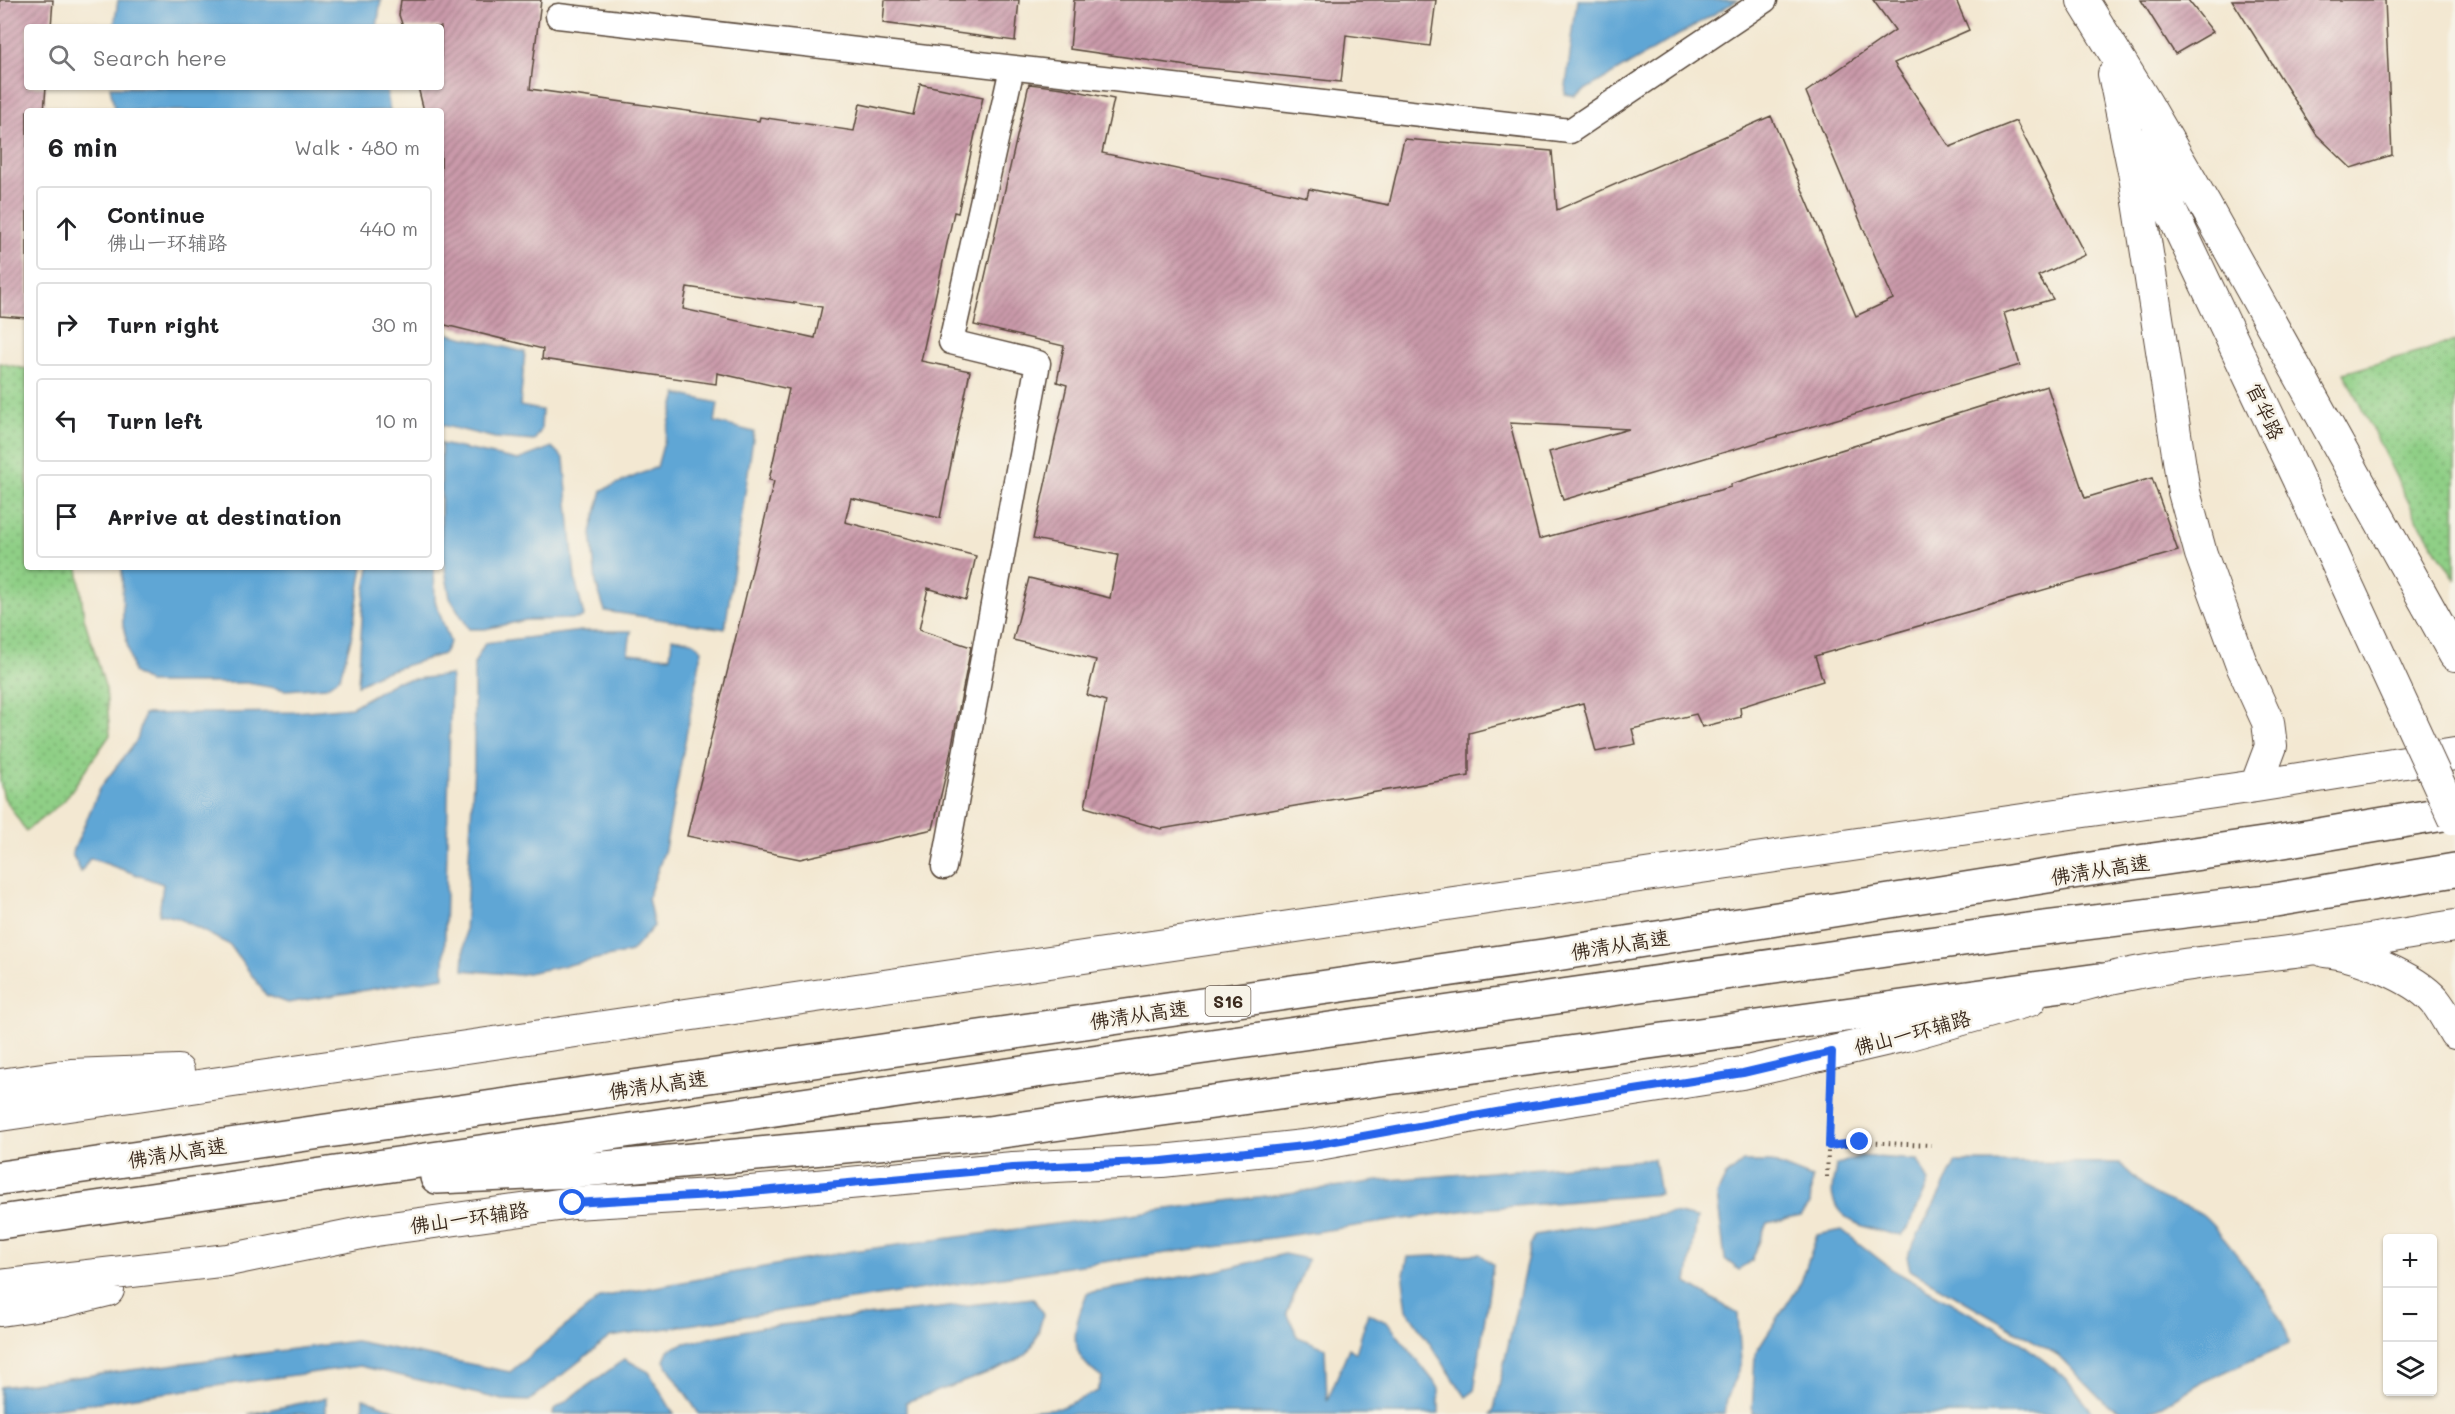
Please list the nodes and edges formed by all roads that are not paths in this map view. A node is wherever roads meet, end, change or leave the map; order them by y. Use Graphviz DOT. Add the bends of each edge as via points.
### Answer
graph roads {
  1 [pos="1766,0"];
  2 [pos="2082,1"];
  3 [pos="558,16"];
  4 [pos="1012,68"];
  5 [pos="2114,74"];
  6 [pos="2455,655"];
  7 [pos="2455,754"];
  8 [pos="2256,786"];
  9 [pos="2455,812"];
  10 [pos="2455,819"];
  11 [pos="944,867"];
  12 [pos="2455,870"];
  13 [pos="2455,926"];
  14 [pos="2310,950"];
  15 [pos="2098,980"];
  16 [pos="2455,1033"];
  17 [pos="338,1064"];
  18 [pos="0,1085"];
  19 [pos="0,1115"];
  20 [pos="0,1179"];
  21 [pos="256,1185"];
  22 [pos="0,1222"];
  23 [pos="228,1260"];
  24 [pos="0,1286"];
  25 [pos="0,1310"];
  1 -- 4 [label="lane" via="1570,131"];
  2 -- 5 [label="main road, 官华路"];
  2 -- 6 [label="main road" via="2200,196"];
  3 -- 4 [label="lane"];
  4 -- 11 [label="lane" via="951,342 1038,363"];
  5 -- 8 [label="main road" via="2184,492 2201,554 2241,663 2268,722 2271,746"];
  5 -- 10 [label="main road, 官华路, bridge" via="2156,179"];
  7 -- 8 [label="main road"];
  8 -- 17 [label="main road"];
  9 -- 20 [label="highway, 佛清从高速 / S16" via="1527,958"];
  12 -- 21 [label="highway, S16" via="2275,900 1955,940"];
  13 -- 14 [label="main road"];
  14 -- 15 [label="main road, 佛山一环辅路"];
  14 -- 16 [label="main road" via="2336,952 2418,986 2435,1002"];
  15 -- 21 [label="highway" via="988,1133 571,1171"];
  15 -- 23 [label="main road, 佛山一环辅路" via="1906,1035 1743,1073 1313,1145 1162,1161 1013,1168 729,1194 573,1203 376,1230"];
  17 -- 18 [label="main road" via="70,1075"];
  17 -- 19 [label="main road"];
  21 -- 22 [label="highway, S16"];
  23 -- 24 [label="main road, 佛山一环辅路"];
  23 -- 25 [label="main road, 佛山一环辅路" via="63,1301"];
}
